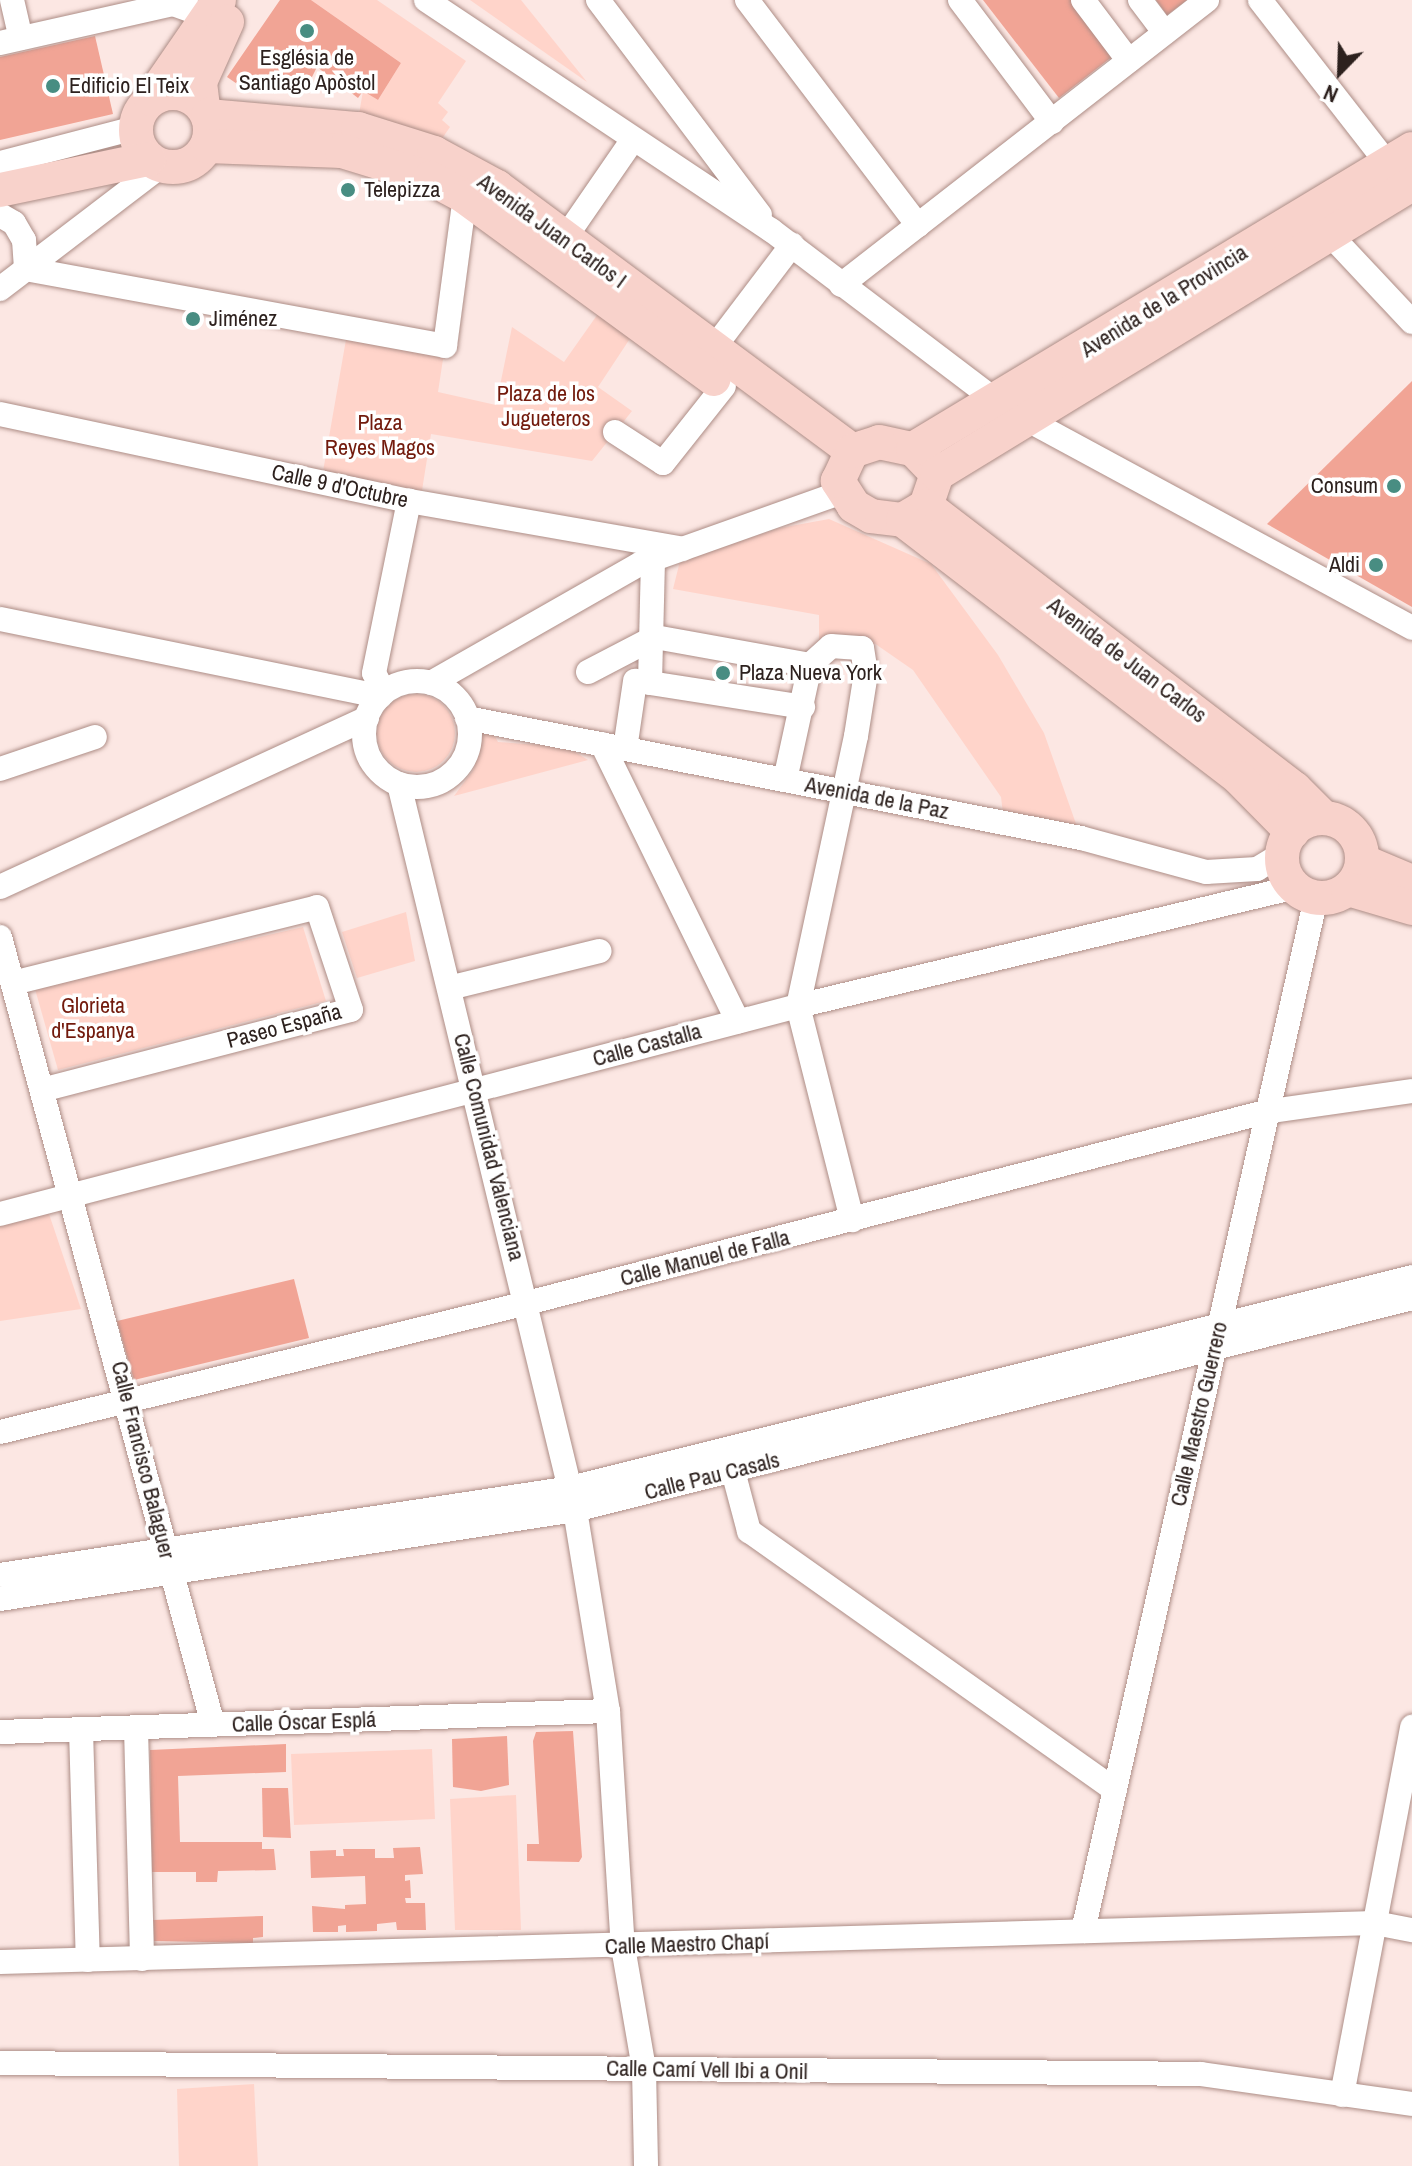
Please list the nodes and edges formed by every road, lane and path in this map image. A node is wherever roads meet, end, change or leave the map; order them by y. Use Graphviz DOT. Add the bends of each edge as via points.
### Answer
graph roads {
  1 [pos="12,0"];
  2 [pos="240,0"];
  3 [pos="426,0"];
  4 [pos="598,0"];
  5 [pos="747,0"];
  6 [pos="960,0"];
  7 [pos="1083,0"];
  8 [pos="1140,0"];
  9 [pos="1207,0"];
  10 [pos="1260,0"];
  11 [pos="211,12"];
  12 [pos="1165,33"];
  13 [pos="11,41"];
  14 [pos="1129,61"];
  15 [pos="138,118"];
  16 [pos="1052,122"];
  17 [pos="206,123"];
  18 [pos="632,141"];
  19 [pos="155,162"];
  20 [pos="1404,171"];
  21 [pos="7,180"];
  22 [pos="465,197"];
  23 [pos="0,215"];
  24 [pos="1319,223"];
  25 [pos="918,225"];
  26 [pos="771,230"];
  27 [pos="565,238"];
  28 [pos="792,245"];
  29 [pos="26,269"];
  30 [pos="841,285"];
  31 [pos="0,289"];
  32 [pos="1412,322"];
  33 [pos="713,349"];
  34 [pos="724,386"];
  35 [pos="1011,410"];
  36 [pos="0,414"];
  37 [pos="615,432"];
  38 [pos="913,449"];
  39 [pos="844,471"];
  40 [pos="937,474"];
  41 [pos="409,501"];
  42 [pos="914,513"];
  43 [pos="683,549"];
  44 [pos="653,560"];
  45 [pos="0,619"];
  46 [pos="1412,628"];
  47 [pos="655,637"];
  48 [pos="810,665"];
  49 [pos="588,672"];
  50 [pos="635,681"];
  51 [pos="431,683"];
  52 [pos="382,694"];
  53 [pos="803,707"];
  54 [pos="367,718"];
  55 [pos="467,718"];
  56 [pos="95,737"];
  57 [pos="614,746"];
  58 [pos="0,769"];
  59 [pos="785,780"];
  60 [pos="399,784"];
  61 [pos="841,791"];
  62 [pos="1324,818"];
  63 [pos="1287,843"];
  64 [pos="1412,882"];
  65 [pos="1330,884"];
  66 [pos="0,887"];
  67 [pos="1412,908"];
  68 [pos="0,937"];
  69 [pos="600,951"];
  70 [pos="13,983"];
  71 [pos="449,988"];
  72 [pos="798,1006"];
  73 [pos="738,1021"];
  74 [pos="42,1090"];
  75 [pos="475,1090"];
  76 [pos="1412,1091"];
  77 [pos="1265,1112"];
  78 [pos="72,1195"];
  79 [pos="0,1214"];
  80 [pos="852,1220"];
  81 [pos="1412,1277"];
  82 [pos="1412,1298"];
  83 [pos="527,1303"];
  84 [pos="1217,1336"];
  85 [pos="128,1400"];
  86 [pos="0,1432"];
  87 [pos="727,1447"];
  88 [pos="732,1472"];
  89 [pos="573,1499"];
  90 [pos="169,1560"];
  91 [pos="0,1575"];
  92 [pos="0,1599"];
  93 [pos="608,1711"];
  94 [pos="213,1725"];
  95 [pos="1412,1727"];
  96 [pos="136,1728"];
  97 [pos="81,1730"];
  98 [pos="0,1732"];
  99 [pos="1115,1790"];
  100 [pos="1404,1815"];
  101 [pos="1375,1923"];
  102 [pos="1412,1930"];
  103 [pos="1083,1931"];
  104 [pos="623,1947"];
  105 [pos="142,1959"];
  106 [pos="88,1960"];
  107 [pos="0,1962"];
  108 [pos="0,2063"];
  109 [pos="644,2069"];
  110 [pos="1342,2095"];
  111 [pos="1412,2104"];
  112 [pos="646,2166"];
  1 -- 13 [label="street"];
  2 -- 17 [label="main road" via="208,56 200,82"];
  3 -- 18 [label="street"];
  4 -- 26 [label="street"];
  5 -- 25 [label="street"];
  6 -- 16 [label="street"];
  7 -- 14 [label="street"];
  8 -- 12 [label="street"];
  9 -- 12 [label="street"];
  10 -- 20 [label="street"];
  11 -- 13 [label="street" via="173,4"];
  11 -- 15 [label="main road"];
  12 -- 14 [label="street"];
  14 -- 16 [label="street"];
  15 -- 17 [label="main road" via="183,94"];
  15 -- 19 [label="main road" via="138,144"];
  15 -- 21 [label="main road" via="105,147"];
  16 -- 25 [label="street"];
  17 -- 19 [label="main road" via="192,162"];
  17 -- 22 [label="main road, Avenida Juan Carlos I" via="342,151 430,178"];
  17 -- 27 [label="main road, Avenida Juan Carlos I" via="358,129 434,153 497,187"];
  18 -- 26 [label="street"];
  18 -- 27 [label="street"];
  19 -- 21 [label="main road"];
  19 -- 29 [label="street"];
  20 -- 24 [label="main road, Avenida de la Provincia"];
  22 -- 29 [label="street" via="445,346"];
  22 -- 34 [label="main road, Avenida Juan Carlos I"];
  23 -- 29 [label="street" via="14,223 24,240"];
  24 -- 32 [label="street"];
  24 -- 35 [label="main road, Avenida de la Provincia"];
  25 -- 30 [label="street"];
  26 -- 28 [label="street"];
  27 -- 33 [label="main road, Avenida Juan Carlos I"];
  28 -- 30 [label="street"];
  28 -- 33 [label="street"];
  29 -- 31 [label="street"];
  30 -- 35 [label="street"];
  33 -- 39 [label="main road, Avenida Juan Carlos I"];
  34 -- 37 [label="street" via="663,463"];
  34 -- 39 [label="main road, Avenida Juan Carlos I"];
  35 -- 38 [label="main road, Avenida de la Provincia"];
  35 -- 40 [label="main road, Avenida de la Provincia"];
  35 -- 46 [label="street"];
  36 -- 41 [label="street, Calle 9 d'Octubre"];
  38 -- 39 [label="main road" via="879,442"];
  38 -- 40 [label="main road"];
  39 -- 42 [label="main road" via="871,516"];
  39 -- 43 [label="street"];
  40 -- 42 [label="main road"];
  41 -- 43 [label="street, Calle 9 d'Octubre"];
  41 -- 52 [label="street" via="374,673"];
  42 -- 62 [label="main road, Avenida de Juan Carlos" via="1295,789"];
  42 -- 63 [label="main road, Avenida de Juan Carlos" via="1239,778"];
  43 -- 44 [label="street"];
  44 -- 47 [label="street"];
  44 -- 51 [label="street"];
  45 -- 52 [label="street"];
  47 -- 48 [label="street"];
  47 -- 49 [label="street"];
  47 -- 53 [label="street" via="650,683"];
  48 -- 53 [label="street"];
  48 -- 61 [label="street" via="831,646 862,648 866,673"];
  50 -- 57 [label="street"];
  51 -- 52 [label="street" via="413,681"];
  51 -- 55 [label="street" via="459,701"];
  52 -- 54 [label="street"];
  53 -- 59 [label="street"];
  54 -- 60 [label="street" via="364,744 371,761"];
  54 -- 66 [label="street"];
  55 -- 57 [label="street, Avenida de la Paz"];
  55 -- 60 [label="street" via="465,756 455,771 424,787"];
  56 -- 58 [label="street"];
  57 -- 59 [label="street, Avenida de la Paz"];
  57 -- 73 [label="street"];
  59 -- 61 [label="street, Avenida de la Paz"];
  60 -- 71 [label="street, Calle Comunidad Valenciana"];
  61 -- 63 [label="street, Avenida de la Paz" via="1081,838 1206,872 1257,869"];
  61 -- 72 [label="street"];
  62 -- 63 [label="main road" via="1301,824"];
  62 -- 65 [label="main road, Avenida de Juan Carlos" via="1353,832"];
  63 -- 65 [label="main road"];
  64 -- 65 [label="main road"];
  65 -- 67 [label="main road"];
  65 -- 72 [label="street, Calle Castalla"];
  65 -- 77 [label="street, Calle Maestro Guerrero"];
  68 -- 70 [label="street, Calle Francisco Balaguer"];
  69 -- 71 [label="street"];
  70 -- 74 [label="street, Calle Francisco Balaguer"];
  70 -- 74 [label="street, Paseo España" via="317,907 351,1010"];
  71 -- 75 [label="street, Calle Comunidad Valenciana"];
  72 -- 73 [label="street, Calle Castalla"];
  72 -- 80 [label="street"];
  73 -- 75 [label="street, Calle Castalla"];
  74 -- 78 [label="street, Calle Francisco Balaguer"];
  75 -- 78 [label="street, Calle Castalla"];
  75 -- 83 [label="street, Calle Comunidad Valenciana"];
  76 -- 77 [label="street, Calle Manuel de Falla"];
  77 -- 80 [label="street, Calle Manuel de Falla"];
  77 -- 84 [label="street, Calle Maestro Guerrero"];
  78 -- 79 [label="street, Calle Castalla"];
  78 -- 85 [label="street, Calle Francisco Balaguer"];
  80 -- 83 [label="street, Calle Manuel de Falla"];
  81 -- 84 [label="street, Calle Pau Casals"];
  82 -- 84 [label="street, Calle Pau Casals"];
  83 -- 85 [label="street, Calle Manuel de Falla"];
  83 -- 89 [label="street, Calle Comunidad Valenciana"];
  84 -- 87 [label="street, Calle Pau Casals"];
  84 -- 88 [label="street, Calle Pau Casals"];
  84 -- 99 [label="street, Calle Maestro Guerrero"];
  85 -- 86 [label="street, Calle Manuel de Falla"];
  85 -- 90 [label="street, Calle Francisco Balaguer"];
  87 -- 88 [label="street"];
  87 -- 89 [label="street, Calle Pau Casals"];
  88 -- 89 [label="street, Calle Pau Casals"];
  88 -- 99 [label="street" via="749,1531"];
  89 -- 90 [label="street, Calle Pau Casals"];
  89 -- 93 [label="street, Calle Comunidad Valenciana"];
  90 -- 91 [label="street, Calle Pau Casals"];
  90 -- 92 [label="street, Calle Pau Casals"];
  90 -- 94 [label="street, Calle Francisco Balaguer"];
  93 -- 94 [label="street, Calle Óscar Esplá"];
  93 -- 104 [label="street, Calle Comunidad Valenciana"];
  94 -- 96 [label="street, Calle Óscar Esplá"];
  95 -- 100 [label="street"];
  96 -- 97 [label="street, Calle Óscar Esplá"];
  96 -- 105 [label="street"];
  97 -- 98 [label="street, Calle Óscar Esplá"];
  97 -- 106 [label="street"];
  99 -- 103 [label="street, Calle Maestro Guerrero"];
  100 -- 101 [label="street"];
  101 -- 102 [label="street, Calle Maestro Chapí"];
  101 -- 103 [label="street, Calle Maestro Chapí"];
  101 -- 110 [label="street"];
  103 -- 104 [label="street, Calle Maestro Chapí"];
  104 -- 105 [label="street, Calle Maestro Chapí"];
  104 -- 109 [label="street, Calle Comunidad Valenciana"];
  105 -- 106 [label="street, Calle Maestro Chapí"];
  106 -- 107 [label="street, Calle Maestro Chapí"];
  108 -- 109 [label="street, Calle Camí Vell Ibi a Onil"];
  109 -- 110 [label="street, Calle Camí Vell Ibi a Onil" via="1201,2074"];
  109 -- 112 [label="street, Calle Comunidad Valenciana"];
  110 -- 111 [label="street, Calle Camí Vell Ibi a Onil"];
}
